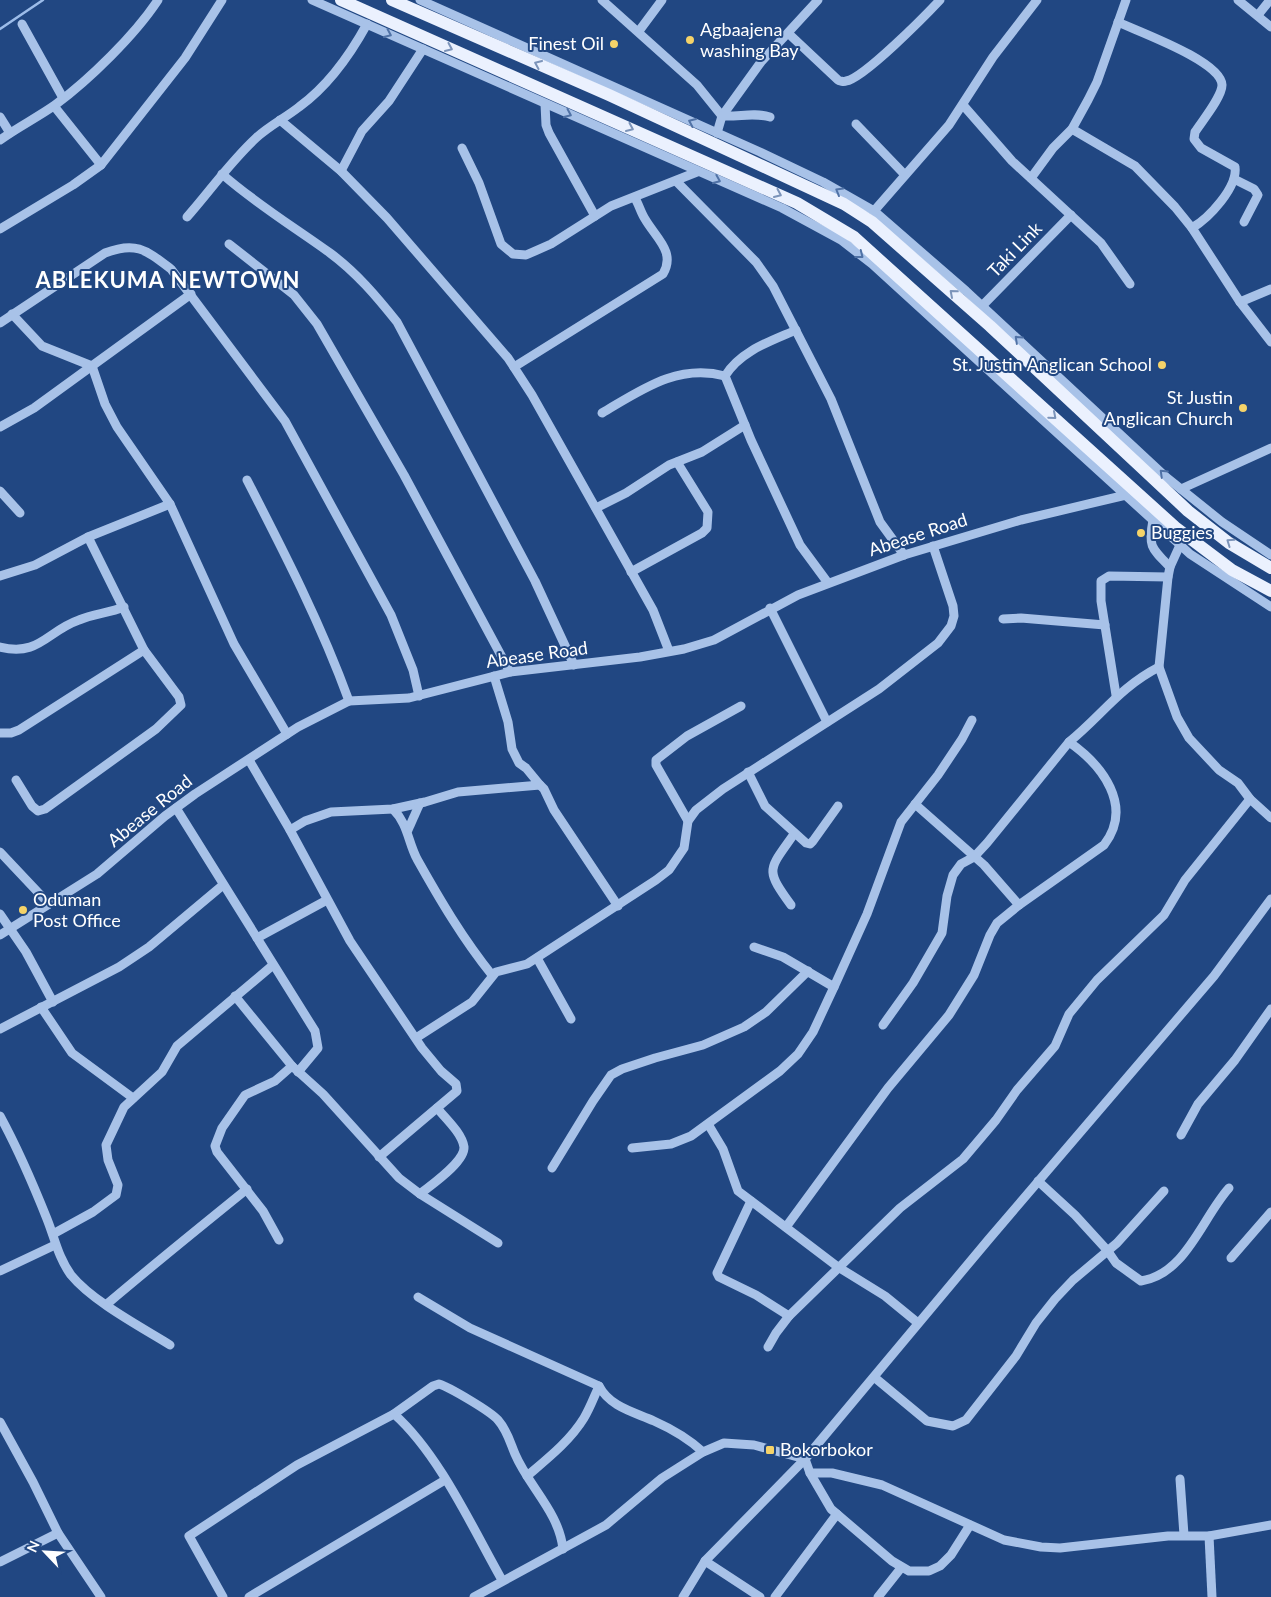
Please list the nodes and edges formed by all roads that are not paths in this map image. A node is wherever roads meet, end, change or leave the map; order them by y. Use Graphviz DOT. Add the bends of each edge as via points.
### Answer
graph roads {
  1 [pos="158,0"];
  2 [pos="222,0"];
  3 [pos="312,0"];
  4 [pos="340,0"];
  5 [pos="420,0"];
  6 [pos="602,0"];
  7 [pos="662,0"];
  8 [pos="818,0"];
  9 [pos="940,0"];
  10 [pos="1037,0"];
  11 [pos="1126,0"];
  12 [pos="1238,0"];
  13 [pos="1270,0"];
  14 [pos="395,1"];
  15 [pos="1258,15"];
  16 [pos="389,22"];
  17 [pos="1118,22"];
  18 [pos="22,24"];
  19 [pos="367,24"];
  20 [pos="1271,27"];
  21 [pos="639,31"];
  22 [pos="788,34"];
  23 [pos="423,49"];
  24 [pos="609,95"];
  25 [pos="63,98"];
  26 [pos="545,104"];
  27 [pos="964,104"];
  28 [pos="54,106"];
  29 [pos="601,114"];
  30 [pos="722,116"];
  31 [pos="0,117"];
  32 [pos="770,117"];
  33 [pos="280,120"];
  34 [pos="856,124"];
  35 [pos="1072,129"];
  36 [pos="10,133"];
  37 [pos="717,133"];
  38 [pos="0,140"];
  39 [pos="462,148"];
  40 [pos="669,152"];
  41 [pos="102,165"];
  42 [pos="341,171"];
  43 [pos="697,172"];
  44 [pos="222,174"];
  45 [pos="905,174"];
  46 [pos="1031,178"];
  47 [pos="1234,179"];
  48 [pos="676,181"];
  49 [pos="635,198"];
  50 [pos="874,212"];
  51 [pos="1071,215"];
  52 [pos="595,216"];
  53 [pos="187,217"];
  54 [pos="1244,222"];
  55 [pos="1192,228"];
  56 [pos="0,229"];
  57 [pos="229,244"];
  58 [pos="921,259"];
  59 [pos="1130,284"];
  60 [pos="1271,289"];
  61 [pos="191,294"];
  62 [pos="1240,302"];
  63 [pos="982,306"];
  64 [pos="12,314"];
  65 [pos="0,323"];
  66 [pos="796,330"];
  67 [pos="1271,342"];
  68 [pos="92,366"];
  69 [pos="514,367"];
  70 [pos="725,376"];
  71 [pos="602,413"];
  72 [pos="745,426"];
  73 [pos="0,427"];
  74 [pos="1271,448"];
  75 [pos="677,462"];
  76 [pos="247,480"];
  77 [pos="1182,488"];
  78 [pos="0,490"];
  79 [pos="1126,495"];
  80 [pos="170,504"];
  81 [pos="596,508"];
  82 [pos="20,513"];
  83 [pos="1153,520"];
  84 [pos="88,537"];
  85 [pos="1180,545"];
  86 [pos="933,546"];
  87 [pos="1253,551"];
  88 [pos="904,554"];
  89 [pos="1271,555"];
  90 [pos="1205,558"];
  91 [pos="1170,567"];
  92 [pos="1271,568"];
  93 [pos="631,572"];
  94 [pos="0,576"];
  95 [pos="1168,577"];
  96 [pos="828,583"];
  97 [pos="1271,591"];
  98 [pos="1271,606"];
  99 [pos="124,607"];
  100 [pos="770,608"];
  101 [pos="1002,619"];
  102 [pos="1106,625"];
  103 [pos="0,647"];
  104 [pos="144,650"];
  105 [pos="670,651"];
  106 [pos="574,665"];
  107 [pos="1159,667"];
  108 [pos="510,672"];
  109 [pos="494,676"];
  110 [pos="419,696"];
  111 [pos="1116,696"];
  112 [pos="349,701"];
  113 [pos="741,706"];
  114 [pos="972,720"];
  115 [pos="827,722"];
  116 [pos="0,733"];
  117 [pos="287,734"];
  118 [pos="1069,742"];
  119 [pos="249,760"];
  120 [pos="748,772"];
  121 [pos="16,780"];
  122 [pos="540,785"];
  123 [pos="1250,799"];
  124 [pos="420,803"];
  125 [pos="915,804"];
  126 [pos="838,806"];
  127 [pos="176,808"];
  128 [pos="393,808"];
  129 [pos="1271,818"];
  130 [pos="688,821"];
  131 [pos="290,830"];
  132 [pos="408,830"];
  133 [pos="794,834"];
  134 [pos="0,852"];
  135 [pos="974,857"];
  136 [pos="223,885"];
  137 [pos="1271,899"];
  138 [pos="327,900"];
  139 [pos="49,904"];
  140 [pos="791,905"];
  141 [pos="1019,905"];
  142 [pos="618,906"];
  143 [pos="1265,908"];
  144 [pos="0,914"];
  145 [pos="1271,916"];
  146 [pos="11,929"];
  147 [pos="0,936"];
  148 [pos="257,938"];
  149 [pos="754,947"];
  150 [pos="537,958"];
  151 [pos="273,965"];
  152 [pos="808,970"];
  153 [pos="492,975"];
  154 [pos="834,987"];
  155 [pos="235,996"];
  156 [pos="53,1002"];
  157 [pos="41,1007"];
  158 [pos="1271,1009"];
  159 [pos="571,1019"];
  160 [pos="883,1025"];
  161 [pos="0,1029"];
  162 [pos="416,1038"];
  163 [pos="295,1069"];
  164 [pos="132,1098"];
  165 [pos="437,1108"];
  166 [pos="0,1116"];
  167 [pos="708,1124"];
  168 [pos="1181,1135"];
  169 [pos="632,1148"];
  170 [pos="379,1157"];
  171 [pos="552,1168"];
  172 [pos="1038,1181"];
  173 [pos="1229,1188"];
  174 [pos="247,1189"];
  175 [pos="1164,1191"];
  176 [pos="420,1194"];
  177 [pos="751,1201"];
  178 [pos="1271,1212"];
  179 [pos="786,1227"];
  180 [pos="54,1234"];
  181 [pos="279,1240"];
  182 [pos="498,1243"];
  183 [pos="55,1245"];
  184 [pos="1107,1250"];
  185 [pos="1231,1258"];
  186 [pos="838,1267"];
  187 [pos="0,1270"];
  188 [pos="418,1297"];
  189 [pos="107,1304"];
  190 [pos="789,1316"];
  191 [pos="918,1323"];
  192 [pos="170,1345"];
  193 [pos="768,1347"];
  194 [pos="874,1377"];
  195 [pos="599,1386"];
  196 [pos="394,1414"];
  197 [pos="0,1422"];
  198 [pos="703,1452"];
  199 [pos="805,1459"];
  200 [pos="810,1473"];
  201 [pos="527,1476"];
  202 [pos="1180,1479"];
  203 [pos="444,1480"];
  204 [pos="837,1514"];
  205 [pos="970,1525"];
  206 [pos="1271,1525"];
  207 [pos="58,1533"];
  208 [pos="1184,1535"];
  209 [pos="1209,1536"];
  210 [pos="563,1549"];
  211 [pos="705,1561"];
  212 [pos="0,1562"];
  213 [pos="901,1568"];
  214 [pos="502,1580"];
  215 [pos="101,1597"];
  216 [pos="223,1597"];
  217 [pos="249,1597"];
  218 [pos="474,1597"];
  219 [pos="683,1597"];
  220 [pos="760,1597"];
  221 [pos="775,1597"];
  222 [pos="878,1597"];
  223 [pos="1212,1597"];
  1 -- 25 [label="street" via="116,49"];
  2 -- 41 [label="street" via="185,58"];
  3 -- 19 [label="street"];
  4 -- 16 [label="main road"];
  37 -- 5 [label="street, one-way"];
  6 -- 21 [label="street"];
  7 -- 21 [label="street"];
  8 -- 22 [label="street"];
  9 -- 22 [label="street" via="892,48 845,82 838,80"];
  10 -- 27 [label="street" via="993,57"];
  11 -- 17 [label="street"];
  12 -- 15 [label="street"];
  13 -- 15 [label="street"];
  14 -- 16 [label="main road"];
  24 -- 14 [label="main road, one-way"];
  15 -- 20 [label="street"];
  16 -- 29 [label="main road, one-way"];
  17 -- 35 [label="street" via="1097,82"];
  17 -- 47 [label="street" via="1184,52 1216,72 1221,91 1195,132 1194,139 1201,148 1235,167"];
  18 -- 25 [label="street"];
  19 -- 23 [label="street, one-way"];
  19 -- 33 [label="street" via="339,67 301,106"];
  21 -- 30 [label="street" via="698,85"];
  22 -- 30 [label="street" via="761,62"];
  23 -- 26 [label="street"];
  23 -- 42 [label="street" via="389,101 362,131"];
  24 -- 29 [label="main road"];
  24 -- 58 [label="main road" via="844,204"];
  25 -- 28 [label="street"];
  26 -- 40 [label="street, one-way"];
  26 -- 52 [label="street" via="549,133"];
  27 -- 45 [label="street"];
  27 -- 46 [label="street" via="1012,161"];
  28 -- 36 [label="street"];
  28 -- 41 [label="street"];
  29 -- 40 [label="main road, one-way"];
  30 -- 32 [label="street" via="755,113"];
  30 -- 37 [label="street"];
  31 -- 36 [label="street"];
  33 -- 42 [label="street"];
  33 -- 44 [label="street" via="256,138"];
  34 -- 45 [label="street"];
  35 -- 46 [label="street"];
  35 -- 55 [label="street" via="1135,166"];
  36 -- 38 [label="street"];
  50 -- 37 [label="street, one-way" via="824,182"];
  39 -- 52 [label="street" via="481,188 501,244 513,254 526,254 551,244"];
  40 -- 43 [label="street"];
  40 -- 90 [label="main road, one-way" via="797,203 854,237 1175,527"];
  41 -- 56 [label="street"];
  42 -- 69 [label="street" via="387,218"];
  43 -- 48 [label="street"];
  43 -- 79 [label="street, one-way" via="782,208 841,240 872,264"];
  44 -- 53 [label="street"];
  44 -- 106 [label="street" via="244,194 345,265 397,322 535,582"];
  45 -- 50 [label="street"];
  46 -- 51 [label="street"];
  47 -- 54 [label="street" via="1254,189 1258,195"];
  47 -- 55 [label="street" via="1212,212"];
  48 -- 49 [label="street"];
  48 -- 66 [label="street" via="756,262"];
  49 -- 52 [label="street" via="611,206"];
  49 -- 69 [label="street" via="667,251 668,263 664,274"];
  50 -- 58 [label="street"];
  51 -- 59 [label="street" via="1101,243"];
  51 -- 63 [label="street, Taki Link"];
  55 -- 62 [label="street"];
  57 -- 108 [label="street" via="294,295 317,324 404,475"];
  58 -- 63 [label="street"];
  87 -- 58 [label="main road, one-way" via="1188,511 1158,485"];
  60 -- 62 [label="street"];
  61 -- 64 [label="street" via="171,269 148,251 122,246"];
  61 -- 68 [label="street"];
  61 -- 110 [label="street" via="286,421 391,614 413,670"];
  62 -- 67 [label="street"];
  77 -- 63 [label="street, one-way" via="1166,477"];
  64 -- 65 [label="street"];
  64 -- 68 [label="street" via="42,346"];
  66 -- 70 [label="street" via="755,349 736,362"];
  66 -- 88 [label="street" via="831,400 880,522"];
  68 -- 73 [label="street" via="34,408"];
  68 -- 80 [label="street" via="117,427"];
  69 -- 81 [label="street"];
  70 -- 71 [label="street" via="700,371 669,376"];
  70 -- 72 [label="street"];
  72 -- 75 [label="street" via="711,447"];
  72 -- 96 [label="street" via="800,545"];
  74 -- 77 [label="street"];
  75 -- 81 [label="street"];
  75 -- 93 [label="street" via="708,512 707,528"];
  76 -- 112 [label="street" via="296,574"];
  77 -- 87 [label="street"];
  78 -- 82 [label="street"];
  79 -- 83 [label="street"];
  79 -- 86 [label="street, Abease Road" via="1021,520"];
  80 -- 84 [label="street"];
  80 -- 117 [label="street" via="234,644"];
  81 -- 93 [label="street"];
  83 -- 85 [label="street"];
  83 -- 91 [label="street" via="1150,534 1152,549"];
  84 -- 94 [label="street" via="35,564"];
  84 -- 99 [label="street"];
  85 -- 90 [label="street"];
  85 -- 91 [label="street"];
  86 -- 88 [label="street, Abease Road"];
  86 -- 115 [label="street" via="953,606 954,616 947,634 879,689"];
  87 -- 89 [label="street"];
  87 -- 92 [label="main road"];
  88 -- 96 [label="street, Abease Road"];
  90 -- 97 [label="main road"];
  90 -- 98 [label="street"];
  91 -- 95 [label="street"];
  93 -- 105 [label="street" via="653,610"];
  95 -- 102 [label="street" via="1105,577 1100,588"];
  95 -- 107 [label="street"];
  96 -- 100 [label="street, Abease Road"];
  99 -- 103 [label="street" via="78,620 39,645 24,650"];
  99 -- 104 [label="street"];
  100 -- 105 [label="street, Abease Road" via="714,640"];
  100 -- 115 [label="street"];
  101 -- 102 [label="street"];
  102 -- 111 [label="street"];
  104 -- 116 [label="street" via="19,730"];
  104 -- 121 [label="street" via="179,697 181,705 174,714 46,809 38,811 32,806"];
  105 -- 106 [label="street, Abease Road"];
  106 -- 108 [label="street, Abease Road"];
  107 -- 111 [label="street"];
  107 -- 123 [label="street" via="1183,730 1201,753 1238,783"];
  108 -- 109 [label="street, Abease Road"];
  109 -- 110 [label="street, Abease Road"];
  109 -- 122 [label="street" via="508,722 512,749 519,763"];
  110 -- 112 [label="street, Abease Road"];
  111 -- 118 [label="street"];
  112 -- 117 [label="street, Abease Road" via="317,715"];
  113 -- 130 [label="street" via="687,736 656,760"];
  114 -- 125 [label="street" via="948,760"];
  115 -- 120 [label="street"];
  117 -- 119 [label="street, Abease Road"];
  118 -- 135 [label="street"];
  118 -- 141 [label="street" via="1082,751 1112,790 1116,798 1115,826 1104,845"];
  119 -- 127 [label="street, Abease Road"];
  119 -- 131 [label="street"];
  120 -- 130 [label="street" via="710,798"];
  120 -- 133 [label="street" via="762,802"];
  122 -- 124 [label="street" via="458,792"];
  122 -- 142 [label="street"];
  123 -- 129 [label="street"];
  123 -- 186 [label="street" via="1185,880 1164,915 1097,980 1069,1014 1055,1046 963,1159 900,1208"];
  124 -- 128 [label="street"];
  124 -- 132 [label="street"];
  125 -- 135 [label="street"];
  125 -- 154 [label="street" via="901,822"];
  126 -- 133 [label="street" via="810,844"];
  127 -- 136 [label="street"];
  127 -- 139 [label="street, Abease Road" via="112,863"];
  128 -- 131 [label="street" via="332,812"];
  128 -- 132 [label="street"];
  130 -- 142 [label="street" via="684,848 671,867"];
  131 -- 138 [label="street"];
  132 -- 153 [label="street" via="416,858 466,941"];
  133 -- 140 [label="street" via="773,864 771,874 773,882"];
  134 -- 139 [label="street"];
  135 -- 141 [label="street"];
  135 -- 160 [label="street" via="961,864 953,876 942,933 913,984"];
  136 -- 148 [label="street"];
  136 -- 156 [label="street" via="149,947 99,979"];
  137 -- 143 [label="street"];
  138 -- 148 [label="street"];
  138 -- 162 [label="street" via="350,941"];
  139 -- 146 [label="street, Abease Road"];
  141 -- 179 [label="street" via="1004,916 990,935 974,975 949,1015 888,1088"];
  142 -- 150 [label="street"];
  143 -- 145 [label="street"];
  143 -- 172 [label="street" via="1214,976"];
  144 -- 146 [label="street"];
  146 -- 147 [label="street, Abease Road"];
  146 -- 156 [label="street"];
  148 -- 151 [label="street"];
  149 -- 152 [label="street"];
  150 -- 153 [label="street"];
  150 -- 159 [label="street"];
  151 -- 155 [label="street"];
  151 -- 163 [label="street" via="319,1040 318,1048"];
  152 -- 154 [label="street"];
  152 -- 171 [label="street" via="766,1012 744,1027 703,1045 655,1058 611,1075"];
  153 -- 162 [label="street" via="464,1008"];
  154 -- 167 [label="street" via="813,1032 798,1054"];
  155 -- 163 [label="street"];
  155 -- 164 [label="street" via="177,1046 162,1072"];
  156 -- 157 [label="street"];
  157 -- 161 [label="street"];
  157 -- 164 [label="street" via="72,1053"];
  158 -- 168 [label="street" via="1235,1060 1198,1104"];
  162 -- 165 [label="street" via="441,1071 456,1084 458,1091"];
  163 -- 170 [label="street" via="324,1094"];
  163 -- 174 [label="street" via="245,1095 217,1138 215,1146 218,1152"];
  164 -- 180 [label="street" via="120,1114 106,1145 118,1185 116,1194"];
  165 -- 170 [label="street"];
  165 -- 176 [label="street" via="464,1148 457,1162"];
  166 -- 180 [label="street" via="20,1152"];
  167 -- 169 [label="street" via="677,1143"];
  167 -- 177 [label="street" via="724,1149 734,1185"];
  170 -- 176 [label="street"];
  172 -- 184 [label="street"];
  172 -- 191 [label="street"];
  173 -- 184 [label="street" via="1216,1202 1190,1244 1162,1275 1141,1281 1116,1263"];
  174 -- 181 [label="street"];
  174 -- 189 [label="street"];
  175 -- 184 [label="street"];
  176 -- 182 [label="street"];
  177 -- 179 [label="street"];
  177 -- 190 [label="street" via="717,1273"];
  178 -- 185 [label="street"];
  179 -- 186 [label="street"];
  180 -- 183 [label="street"];
  183 -- 187 [label="street"];
  183 -- 189 [label="street" via="72,1276"];
  184 -- 194 [label="street" via="1055,1300 966,1420 953,1426 927,1421"];
  186 -- 190 [label="street"];
  186 -- 191 [label="street" via="885,1296"];
  188 -- 195 [label="street" via="470,1328"];
  189 -- 192 [label="street"];
  190 -- 193 [label="street"];
  191 -- 194 [label="street"];
  194 -- 199 [label="street"];
  195 -- 198 [label="street" via="603,1394 619,1406 680,1434"];
  195 -- 201 [label="street" via="576,1428"];
  196 -- 201 [label="street" via="433,1386 445,1386 497,1419 511,1440"];
  196 -- 203 [label="street" via="420,1442"];
  196 -- 216 [label="street" via="297,1464 189,1536"];
  197 -- 207 [label="street"];
  198 -- 199 [label="street" via="724,1443 738,1443"];
  198 -- 210 [label="street" via="646,1490 614,1521"];
  199 -- 200 [label="street"];
  199 -- 211 [label="street"];
  200 -- 204 [label="street" via="827,1504"];
  200 -- 205 [label="street" via="832,1473 882,1485"];
  201 -- 210 [label="street" via="558,1528"];
  202 -- 208 [label="street"];
  203 -- 214 [label="street"];
  203 -- 217 [label="street"];
  204 -- 213 [label="street"];
  204 -- 221 [label="street"];
  205 -- 208 [label="street" via="1014,1543 1060,1548"];
  205 -- 213 [label="street" via="940,1566 919,1572"];
  206 -- 209 [label="street"];
  207 -- 212 [label="street"];
  207 -- 215 [label="street"];
  208 -- 209 [label="street"];
  209 -- 223 [label="street"];
  210 -- 214 [label="street"];
  211 -- 219 [label="street"];
  211 -- 220 [label="street"];
  213 -- 222 [label="street"];
  214 -- 218 [label="street"];
}
